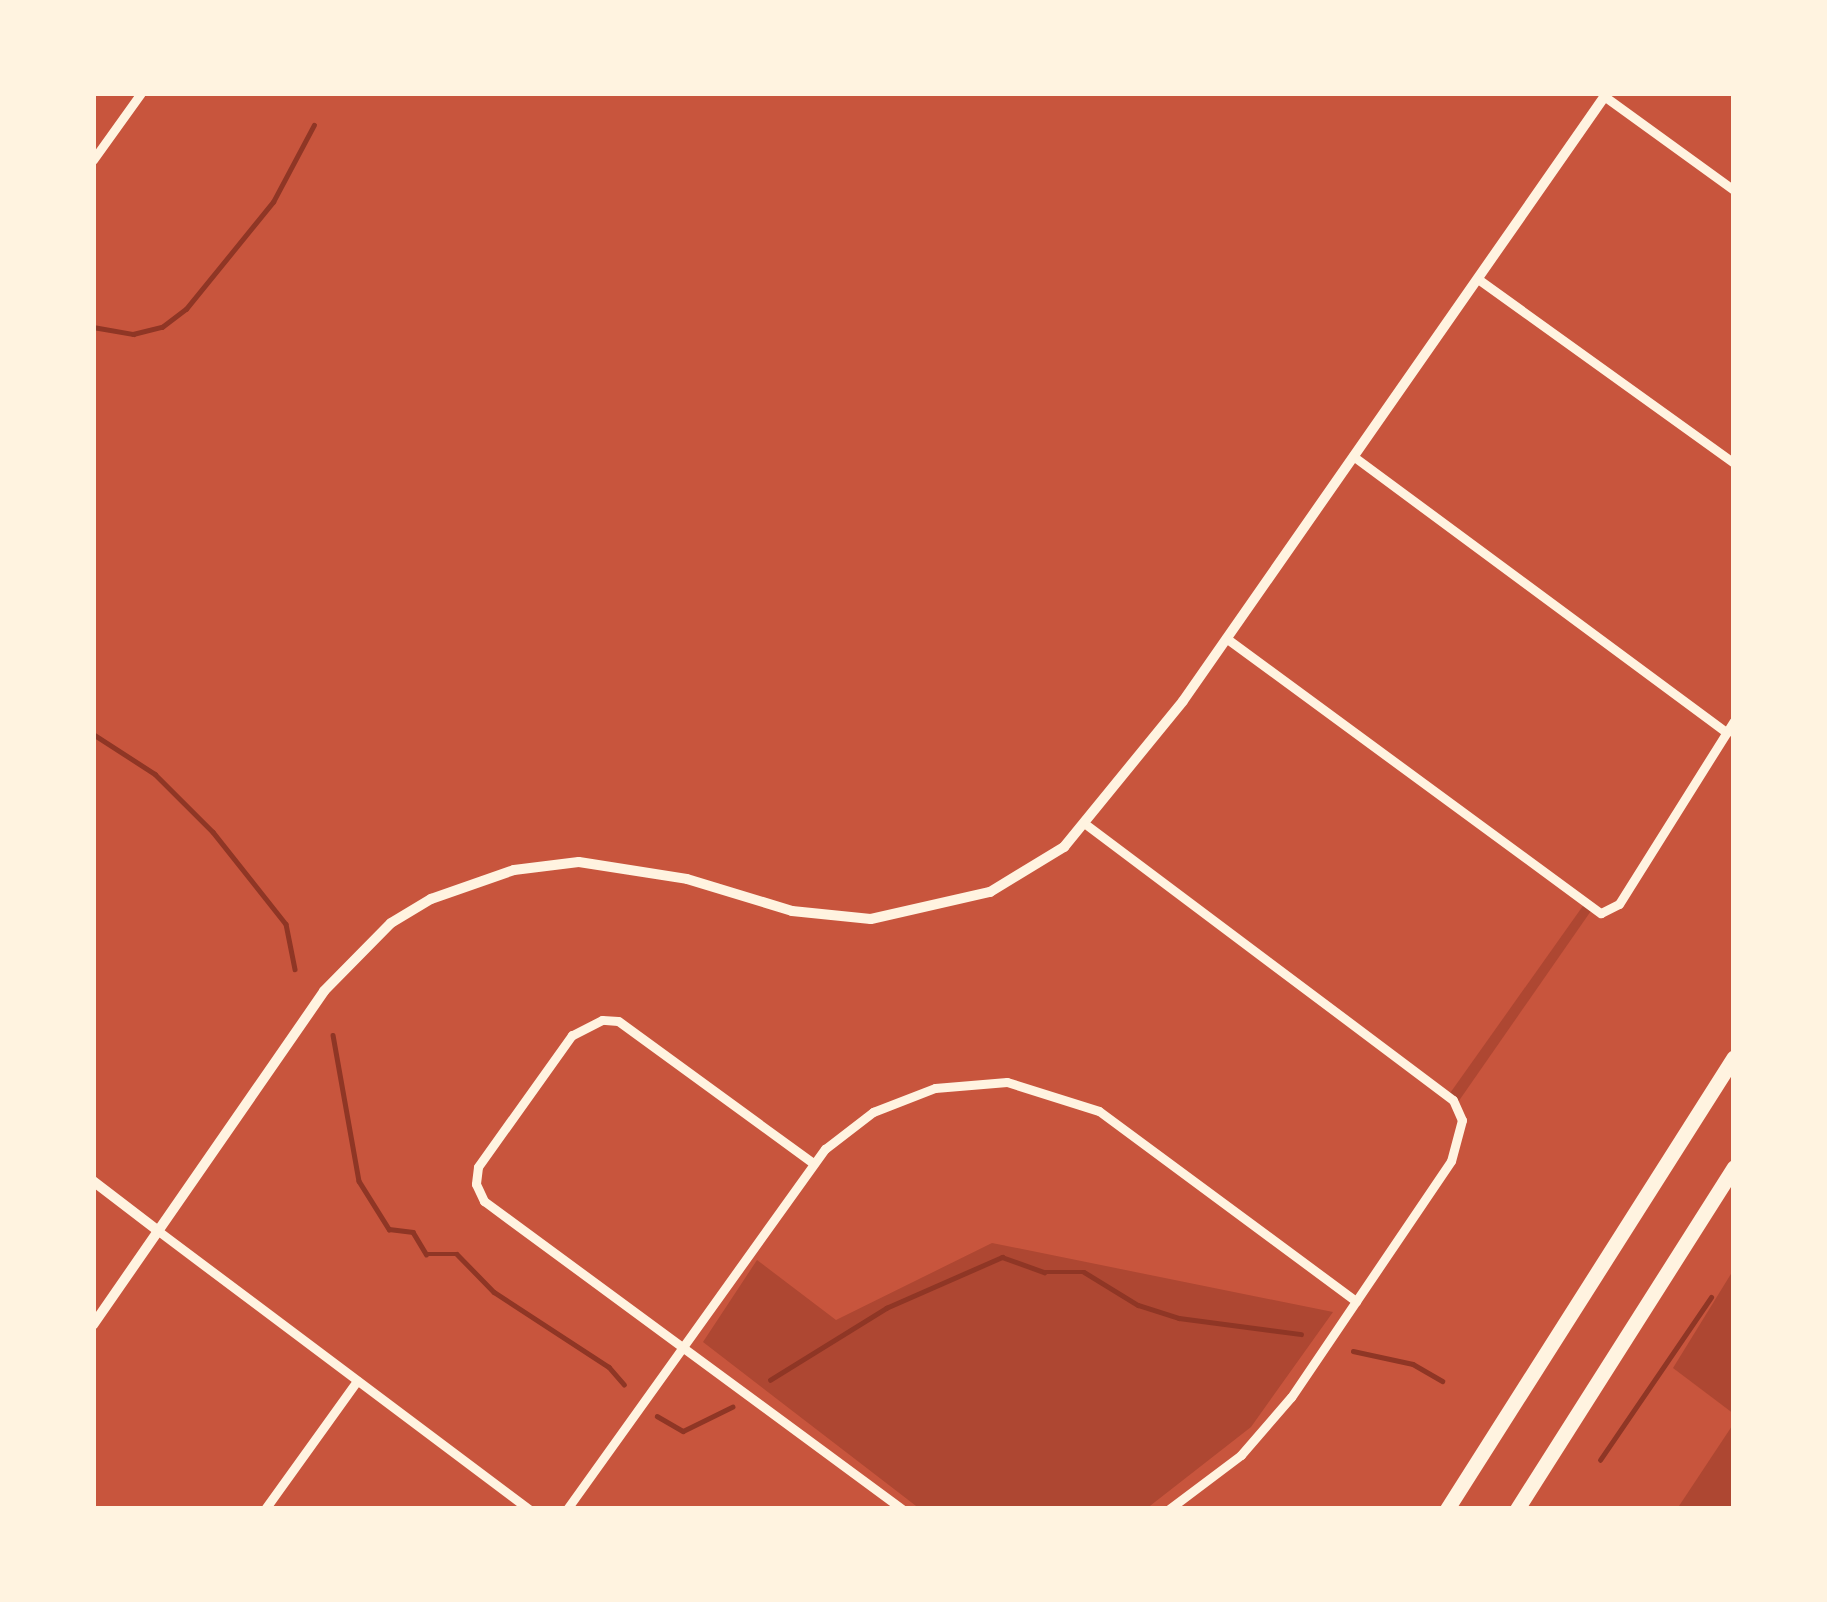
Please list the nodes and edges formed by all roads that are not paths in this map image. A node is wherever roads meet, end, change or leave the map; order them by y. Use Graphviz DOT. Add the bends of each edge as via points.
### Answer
graph roads {
  1 [pos="141,93"];
  2 [pos="1606,95"];
  3 [pos="93,160"];
  4 [pos="1734,190"];
  5 [pos="1478,279"];
  6 [pos="1353,456"];
  7 [pos="1734,463"];
  8 [pos="1226,638"];
  9 [pos="1734,721"];
  10 [pos="1727,733"];
  11 [pos="1088,826"];
  12 [pos="1734,1057"];
  13 [pos="813,1163"];
  14 [pos="1734,1167"];
  15 [pos="93,1181"];
  16 [pos="157,1230"];
  17 [pos="1356,1301"];
  18 [pos="93,1325"];
  19 [pos="682,1349"];
  20 [pos="357,1381"];
  21 [pos="265,1509"];
  22 [pos="529,1509"];
  23 [pos="567,1509"];
  24 [pos="902,1509"];
  25 [pos="1169,1509"];
  26 [pos="1447,1509"];
  27 [pos="1517,1509"];
  1 -- 3 [label="street"];
  2 -- 4 [label="street"];
  2 -- 5 [label="street"];
  5 -- 6 [label="street"];
  5 -- 7 [label="street"];
  6 -- 8 [label="street"];
  6 -- 10 [label="street"];
  8 -- 10 [label="street" via="1601,913 1619,904"];
  8 -- 11 [label="street"];
  9 -- 10 [label="street"];
  11 -- 16 [label="street" via="989,892 871,919 792,911 628,866 514,870 431,899 391,923 339,972"];
  11 -- 17 [label="street" via="1453,1100 1462,1120 1450,1161"];
  12 -- 26 [label="highway"];
  13 -- 17 [label="street" via="851,1126 920,1092 982,1082 1043,1088 1117,1121"];
  13 -- 19 [label="street"];
  13 -- 19 [label="street" via="618,1022 602,1020 572,1035 478,1167 484,1201"];
  14 -- 27 [label="highway"];
  15 -- 16 [label="street"];
  16 -- 18 [label="street"];
  16 -- 20 [label="street"];
  17 -- 25 [label="street" via="1269,1425"];
  19 -- 23 [label="street"];
  19 -- 24 [label="street"];
  20 -- 21 [label="street"];
  20 -- 22 [label="street"];
}
